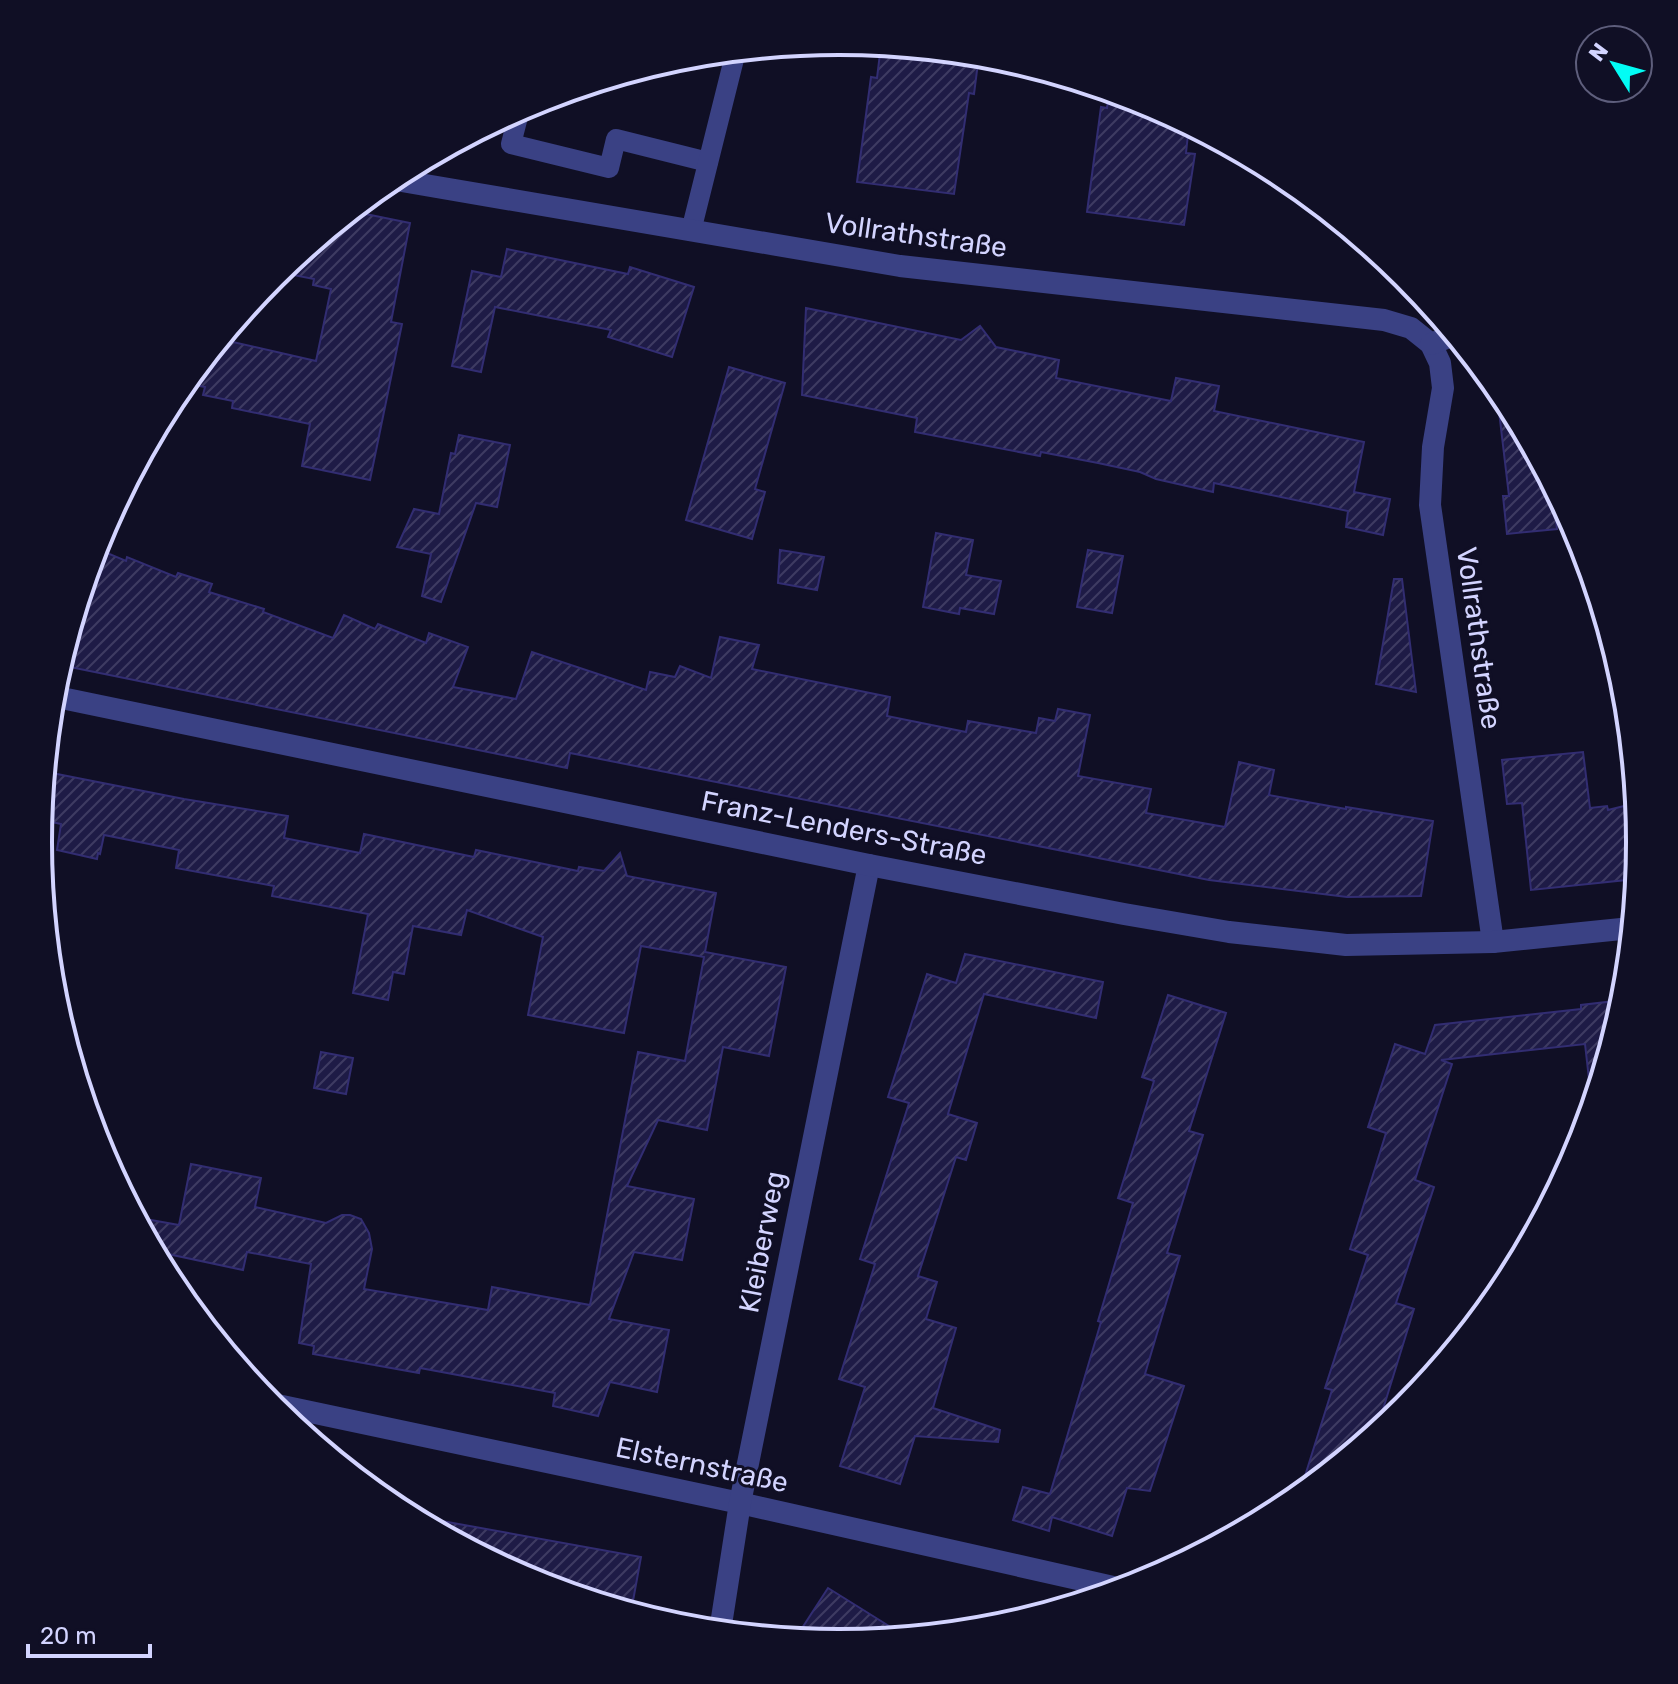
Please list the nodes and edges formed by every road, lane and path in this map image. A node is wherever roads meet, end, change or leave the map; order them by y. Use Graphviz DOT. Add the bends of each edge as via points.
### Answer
graph roads {
  1 [pos="733,62"];
  2 [pos="516,125"];
  3 [pos="708,162"];
  4 [pos="411,183"];
  5 [pos="691,231"];
  6 [pos="1444,339"];
  7 [pos="1431,344"];
  8 [pos="65,699"];
  9 [pos="869,865"];
  10 [pos="1621,929"];
  11 [pos="1493,942"];
  12 [pos="294,1408"];
  13 [pos="740,1503"];
  14 [pos="1100,1584"];
  15 [pos="722,1620"];
  1 -- 3 [label="lane"];
  2 -- 3 [label="lane" via="511,144 609,168 616,139"];
  3 -- 5 [label="lane"];
  4 -- 5 [label="street, Vollrathstraße"];
  5 -- 7 [label="street, Vollrathstraße" via="900,266 1384,320 1411,328"];
  6 -- 7 [label="street"];
  7 -- 11 [label="street, Vollrathstraße" via="1443,388 1430,505"];
  8 -- 9 [label="street, Franz-Lenders-Straße"];
  9 -- 11 [label="street, Franz-Lenders-Straße" via="1229,932 1346,945"];
  9 -- 13 [label="street, Kleiberweg"];
  10 -- 11 [label="street, Franz-Lenders-Straße"];
  12 -- 13 [label="street, Elsternstraße"];
  13 -- 14 [label="street, Elsternstraße"];
  13 -- 15 [label="street, Kleiberweg"];
}
